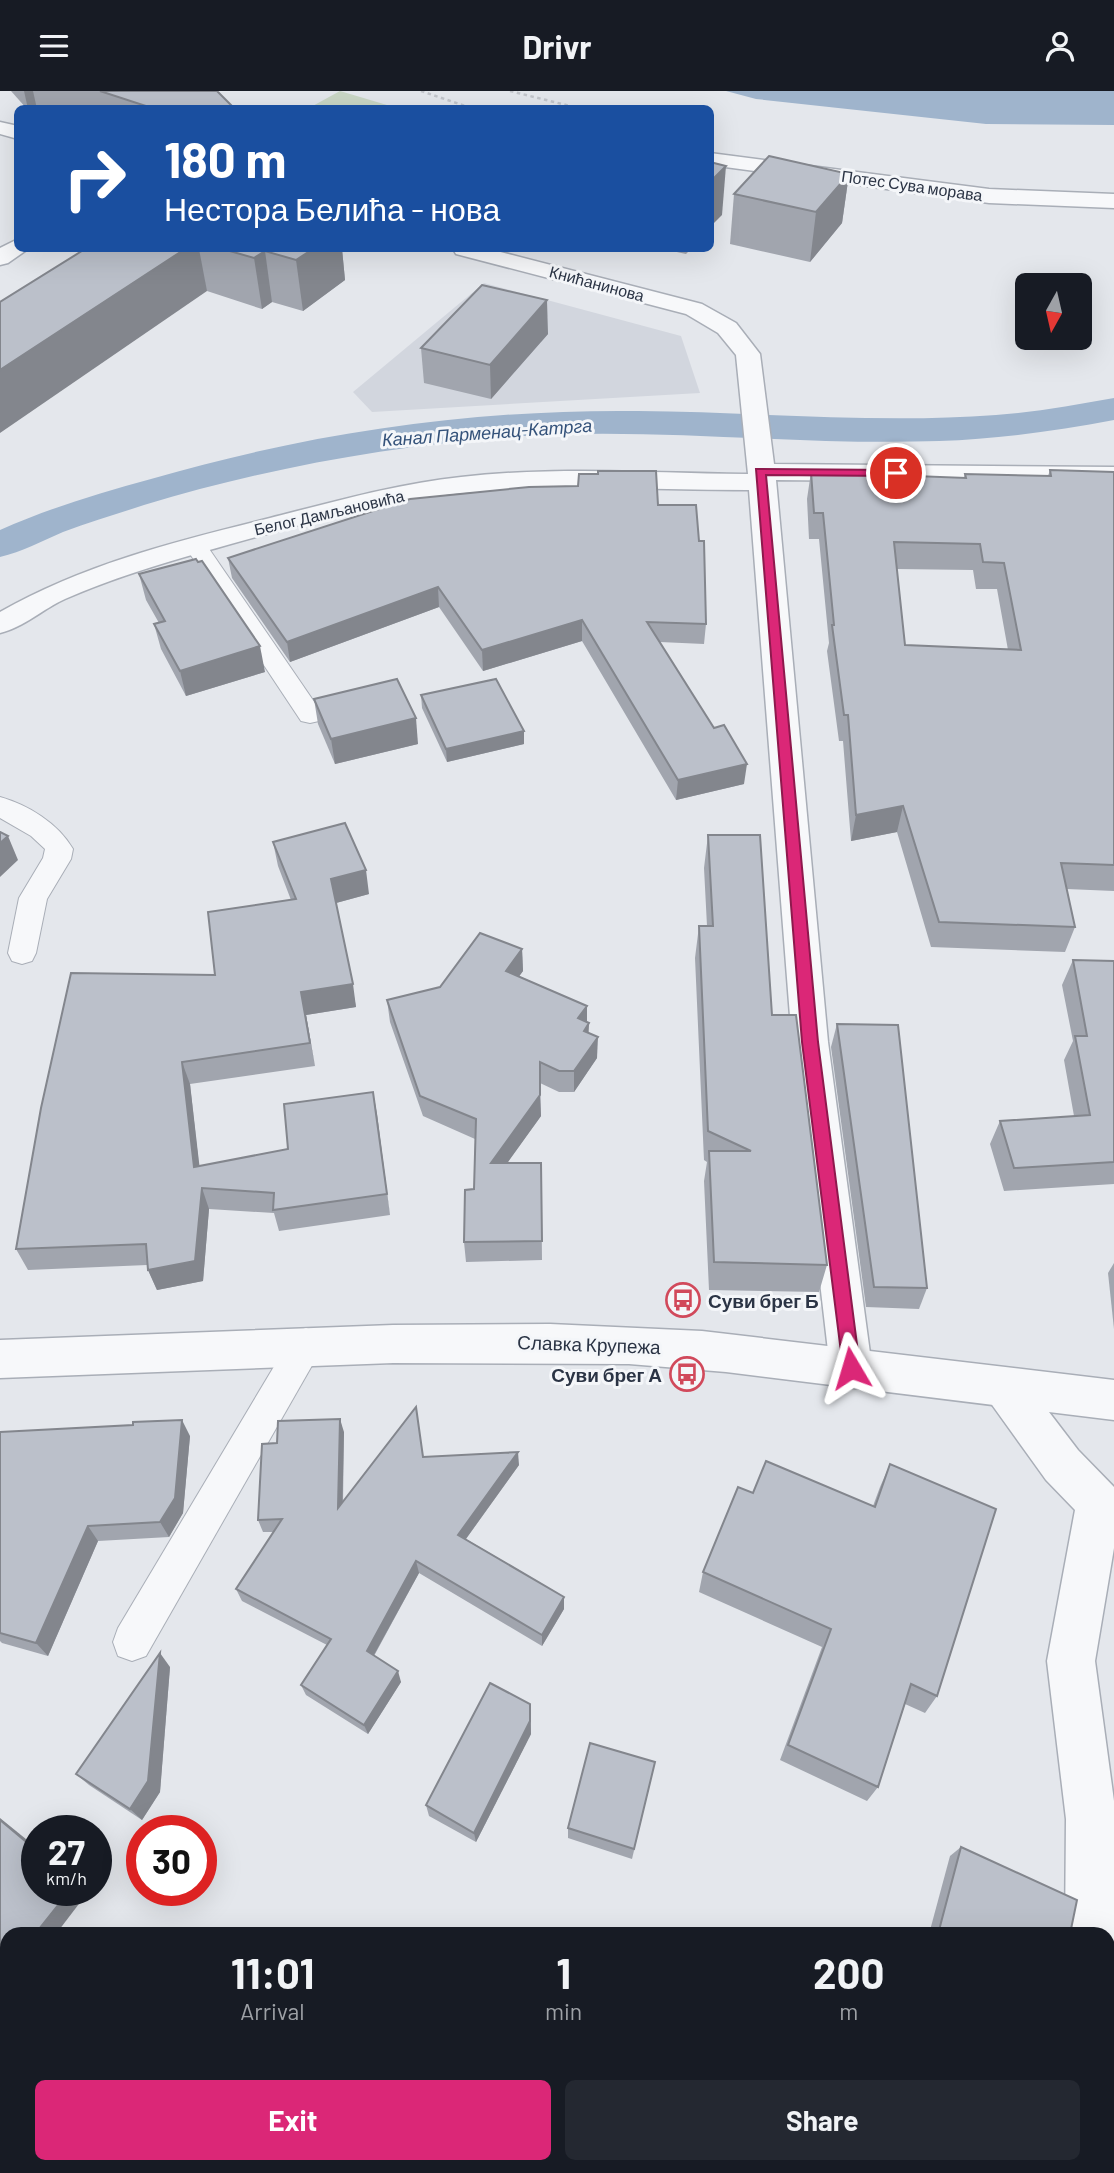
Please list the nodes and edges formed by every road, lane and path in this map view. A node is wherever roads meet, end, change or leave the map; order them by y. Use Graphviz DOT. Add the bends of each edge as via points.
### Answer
graph roads {
  1 [pos="421,91"];
  2 [pos="510,91"];
  3 [pos="462,105"];
  4 [pos="566,105"];
  5 [pos="714,160"];
  6 [pos="1114,201"];
  7 [pos="476,252"];
  8 [pos="758,452"];
  9 [pos="1114,475"];
  10 [pos="195,545"];
  11 [pos="0,624"];
  12 [pos="310,715"];
  13 [pos="0,806"];
  14 [pos="22,953"];
  15 [pos="306,1345"];
  16 [pos="0,1359"];
  17 [pos="851,1368"];
  18 [pos="1005,1388"];
  19 [pos="1114,1400"];
  20 [pos="1107,1511"];
  21 [pos="132,1642"];
  22 [pos="1091,1927"];
  1 -- 3 [label="path"];
  2 -- 4 [label="path"];
  5 -- 6 [label="street, Потес Сува морава" via="989,196"];
  7 -- 8 [label="street, Книћанинова" via="694,309 727,328 748,354"];
  8 -- 9 [label="street, Белог Дамљановића"];
  8 -- 10 [label="street, Белог Дамљановића" via="380,498"];
  8 -- 17 [label="street" via="810,1042"];
  10 -- 11 [label="street, Белог Дамљановића" via="54,593"];
  10 -- 12 [label="lane"];
  13 -- 14 [label="lane" via="41,829 59,849 33,898"];
  15 -- 16 [label="street, Славка Крупежа"];
  15 -- 17 [label="street, Славка Крупежа" via="436,1341 629,1345 713,1350"];
  15 -- 21 [label="lane"];
  17 -- 18 [label="street, Славка Крупежа"];
  18 -- 19 [label="street, Славка Крупежа"];
  18 -- 20 [label="street" via="1062,1465"];
  20 -- 22 [label="street" via="1071,1661 1091,1819"];
}
